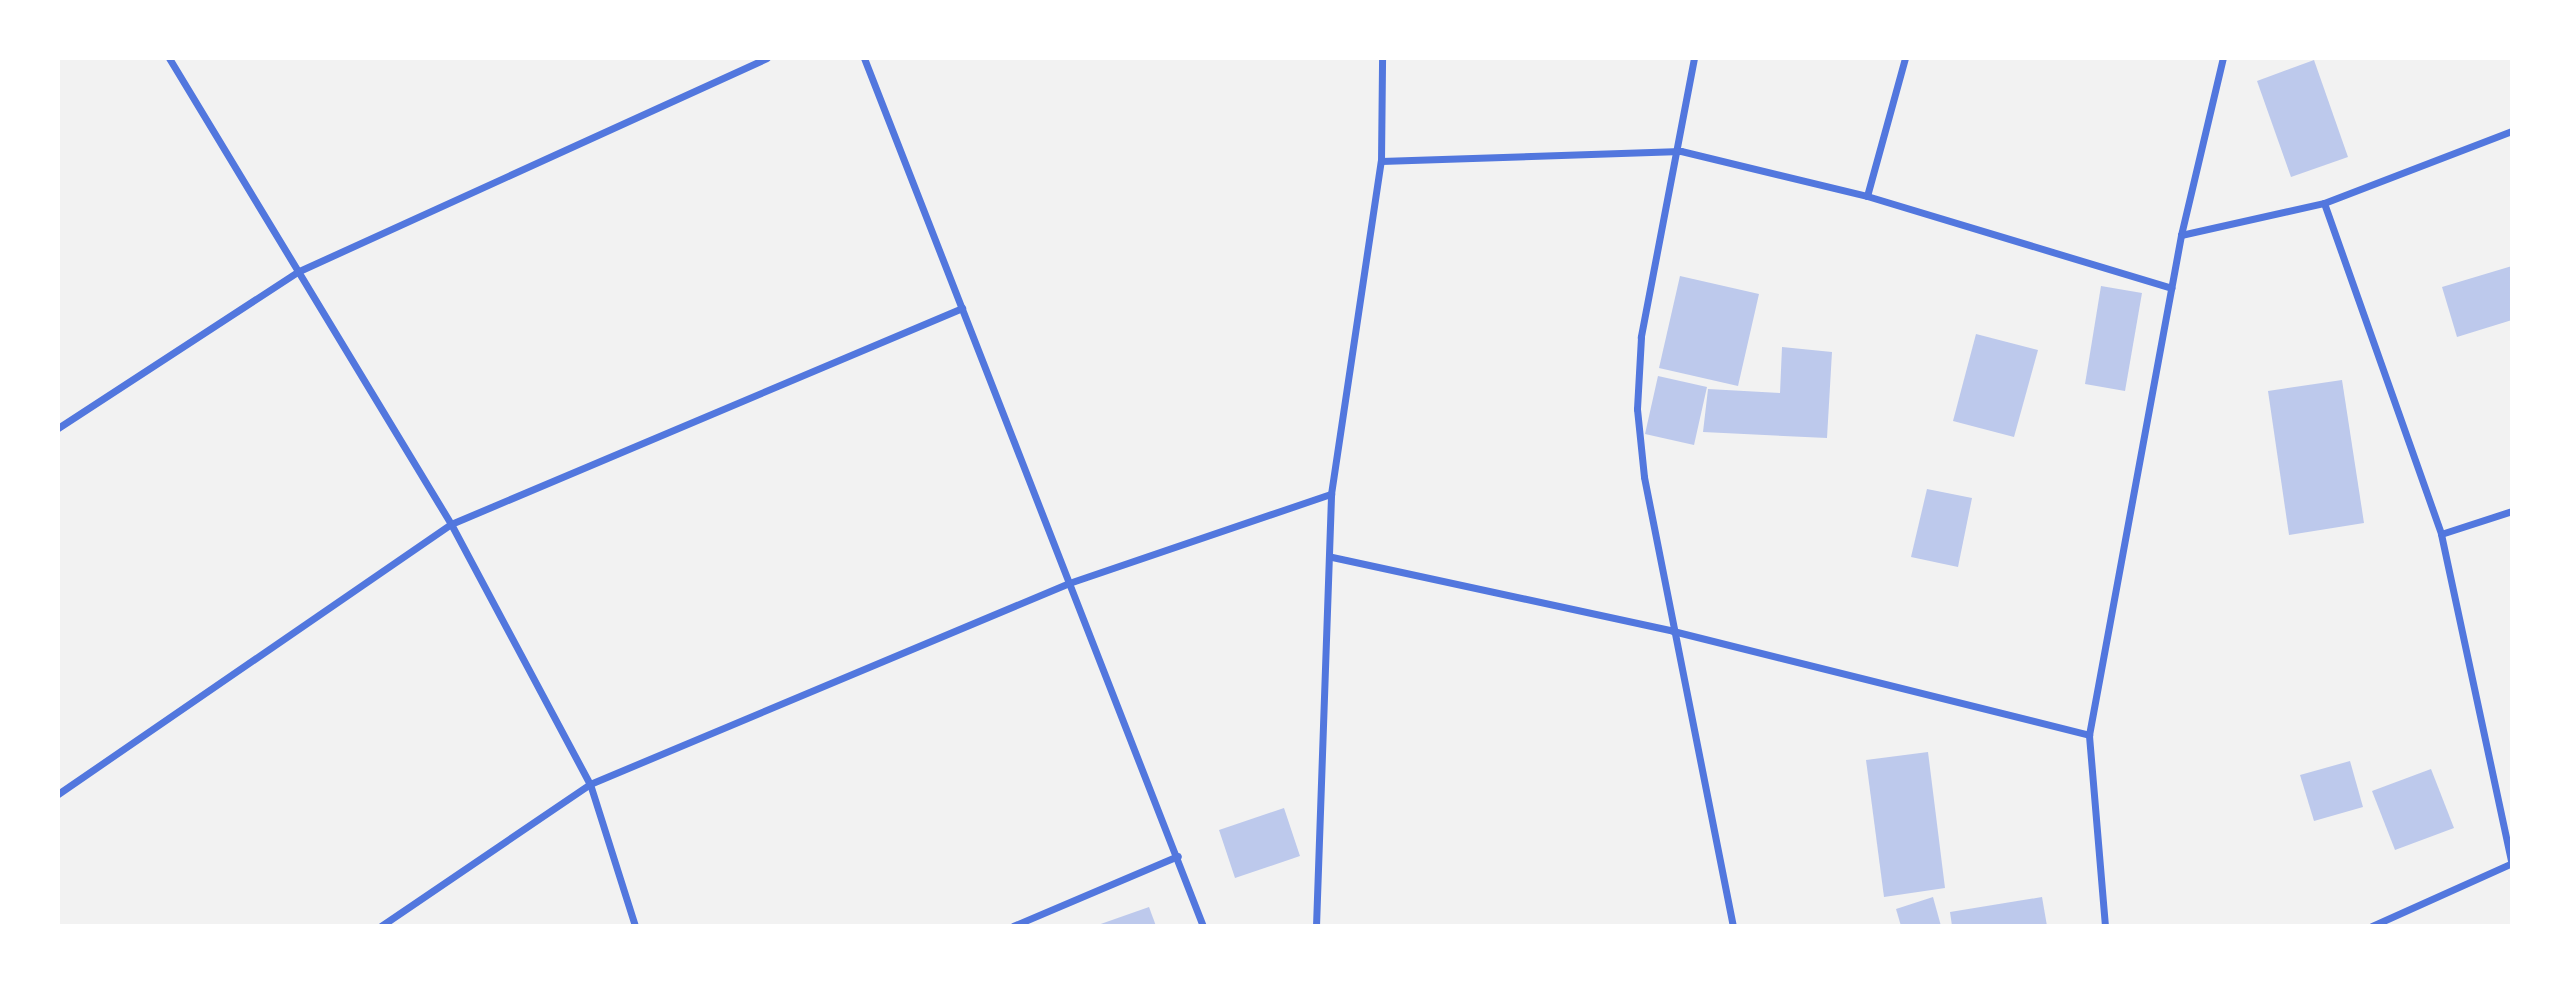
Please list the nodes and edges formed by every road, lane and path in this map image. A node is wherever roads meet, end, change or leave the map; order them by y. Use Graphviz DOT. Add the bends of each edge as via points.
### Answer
graph roads {
  1 [pos="169,58"];
  2 [pos="767,58"];
  3 [pos="864,58"];
  4 [pos="1382,58"];
  5 [pos="1695,58"];
  6 [pos="1905,58"];
  7 [pos="2223,58"];
  8 [pos="2512,131"];
  9 [pos="1681,151"];
  10 [pos="1381,161"];
  11 [pos="1867,196"];
  12 [pos="2324,203"];
  13 [pos="2181,235"];
  14 [pos="297,272"];
  15 [pos="2171,288"];
  16 [pos="962,308"];
  17 [pos="58,428"];
  18 [pos="1331,494"];
  19 [pos="2512,511"];
  20 [pos="451,524"];
  21 [pos="2441,534"];
  22 [pos="1332,557"];
  23 [pos="1069,583"];
  24 [pos="1673,631"];
  25 [pos="2088,735"];
  26 [pos="590,784"];
  27 [pos="58,794"];
  28 [pos="1178,856"];
  29 [pos="2512,864"];
  30 [pos="381,926"];
  31 [pos="635,926"];
  32 [pos="1013,926"];
  33 [pos="1203,926"];
  34 [pos="1316,926"];
  35 [pos="1733,926"];
  36 [pos="2105,926"];
  37 [pos="2372,926"];
  1 -- 14 [label="street"];
  2 -- 14 [label="street"];
  3 -- 16 [label="street"];
  4 -- 10 [label="street"];
  5 -- 9 [label="street"];
  6 -- 11 [label="street"];
  7 -- 13 [label="street"];
  8 -- 12 [label="street"];
  9 -- 10 [label="street"];
  9 -- 11 [label="street"];
  9 -- 24 [label="street" via="1641,337 1637,409"];
  10 -- 18 [label="street"];
  11 -- 15 [label="street"];
  12 -- 13 [label="street"];
  12 -- 21 [label="street"];
  13 -- 15 [label="street"];
  14 -- 17 [label="street"];
  14 -- 20 [label="street"];
  15 -- 25 [label="street"];
  16 -- 20 [label="street"];
  16 -- 23 [label="street"];
  18 -- 22 [label="street"];
  18 -- 23 [label="street"];
  19 -- 21 [label="street"];
  20 -- 26 [label="street"];
  20 -- 27 [label="street"];
  21 -- 29 [label="street"];
  22 -- 24 [label="street"];
  22 -- 34 [label="street"];
  23 -- 26 [label="street"];
  23 -- 28 [label="street"];
  24 -- 25 [label="street"];
  24 -- 35 [label="street"];
  25 -- 36 [label="street"];
  26 -- 30 [label="street"];
  26 -- 31 [label="street"];
  28 -- 32 [label="street"];
  28 -- 33 [label="street"];
  29 -- 37 [label="street"];
}
